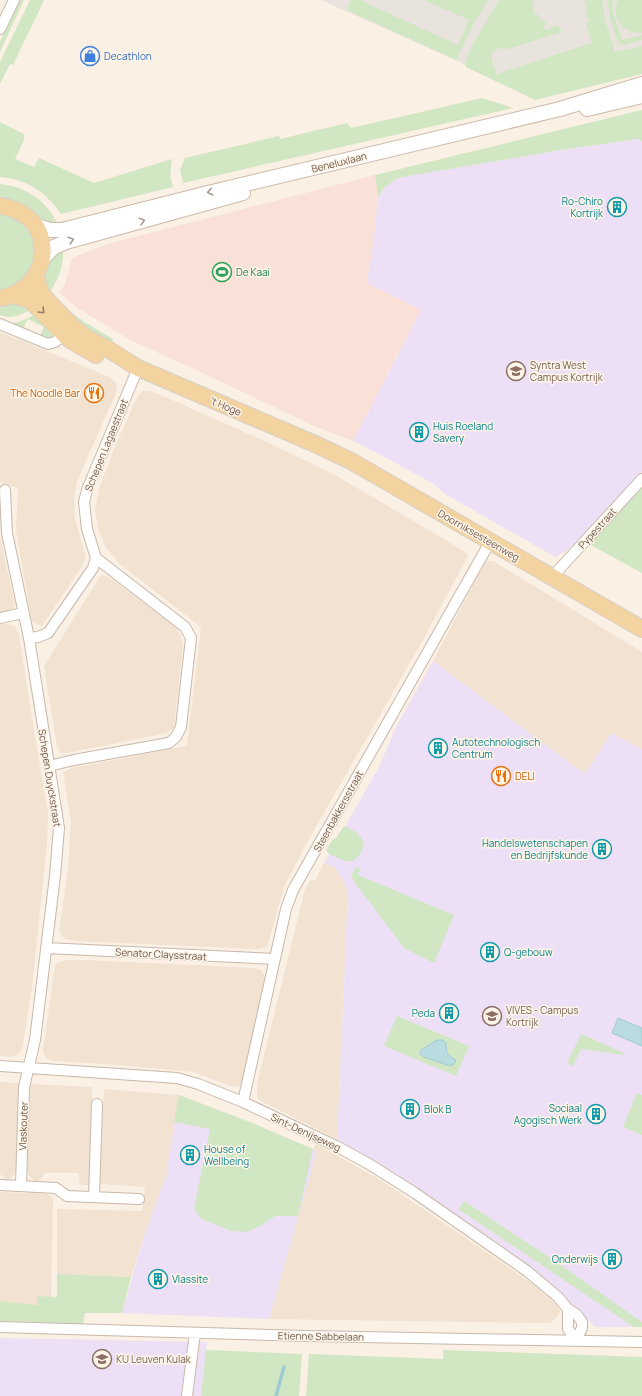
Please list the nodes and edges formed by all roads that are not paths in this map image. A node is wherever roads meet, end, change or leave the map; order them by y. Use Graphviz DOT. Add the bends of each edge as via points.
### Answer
graph roads {
  1 [pos="14,0"];
  2 [pos="0,30"];
  3 [pos="642,84"];
  4 [pos="642,96"];
  5 [pos="0,206"];
  6 [pos="34,224"];
  7 [pos="42,259"];
  8 [pos="36,276"];
  9 [pos="7,296"];
  10 [pos="0,324"];
  11 [pos="68,331"];
  12 [pos="138,368"];
  13 [pos="315,444"];
  14 [pos="642,479"];
  15 [pos="5,490"];
  16 [pos="490,542"];
  17 [pos="96,558"];
  18 [pos="552,577"];
  19 [pos="23,613"];
  20 [pos="0,618"];
  21 [pos="642,629"];
  22 [pos="29,638"];
  23 [pos="49,766"];
  24 [pos="46,948"];
  25 [pos="275,959"];
  26 [pos="0,1066"];
  27 [pos="28,1068"];
  28 [pos="242,1102"];
  29 [pos="98,1104"];
  30 [pos="0,1185"];
  31 [pos="21,1185"];
  32 [pos="94,1198"];
  33 [pos="139,1199"];
  34 [pos="568,1309"];
  35 [pos="0,1327"];
  36 [pos="195,1333"];
  37 [pos="576,1340"];
  38 [pos="642,1342"];
  39 [pos="187,1396"];
  1 -- 2 [label="street"];
  3 -- 6 [label="main road, Beneluxlaan, one-way" via="542,113 62,230 50,230"];
  7 -- 4 [label="main road, Beneluxlaan, one-way" via="54,247 66,242 247,192"];
  5 -- 6 [label="main road" via="13,208"];
  6 -- 7 [label="main road" via="42,247"];
  7 -- 8 [label="main road"];
  8 -- 9 [label="main road" via="29,284"];
  8 -- 11 [label="main road, 't Hoge" via="44,296"];
  9 -- 11 [label="main road, 't Hoge, one-way" via="26,298"];
  10 -- 11 [label="street" via="48,344 55,342"];
  11 -- 12 [label="main road, 't Hoge" via="108,349"];
  12 -- 13 [label="main road, 't Hoge"];
  12 -- 17 [label="street, Schepen Lagaestraat" via="86,490 84,502 87,529"];
  13 -- 16 [label="main road, Doorniksesteenweg" via="351,461"];
  14 -- 18 [label="street, Pypestraat"];
  15 -- 19 [label="street, Schepen Duyckstraat" via="7,532"];
  16 -- 18 [label="main road, Doorniksesteenweg"];
  16 -- 25 [label="street, Steenbakkersstraat" via="293,890 286,908"];
  17 -- 22 [label="street" via="93,568 48,633"];
  17 -- 23 [label="street" via="185,627 191,638 181,727 169,743"];
  18 -- 21 [label="main road, Doorniksesteenweg"];
  19 -- 20 [label="street"];
  19 -- 22 [label="street, Schepen Duyckstraat"];
  22 -- 23 [label="street, Schepen Duyckstraat"];
  23 -- 24 [label="street, Schepen Duyckstraat" via="59,828"];
  24 -- 25 [label="street, Senator Claysstraat"];
  24 -- 27 [label="street, Schepen Duyckstraat" via="35,1040"];
  25 -- 28 [label="street, Steenbakkersstraat"];
  26 -- 27 [label="street, Sint-Denijseweg"];
  27 -- 28 [label="street, Sint-Denijseweg" via="177,1078"];
  27 -- 31 [label="street, Vlaskouter" via="24,1087"];
  28 -- 34 [label="street, Sint-Denijseweg" via="369,1164 521,1266 558,1297"];
  29 -- 32 [label="street"];
  30 -- 31 [label="street"];
  31 -- 32 [label="street" via="56,1188 67,1196"];
  32 -- 33 [label="street"];
  34 -- 37 [label="street" via="568,1329"];
  34 -- 37 [label="street, Sint-Denijseweg" via="582,1322"];
  35 -- 36 [label="street, Etienne Sabbelaan"];
  36 -- 37 [label="street, Etienne Sabbelaan"];
  36 -- 39 [label="street"];
  37 -- 38 [label="street, Etienne Sabbelaan"];
}
